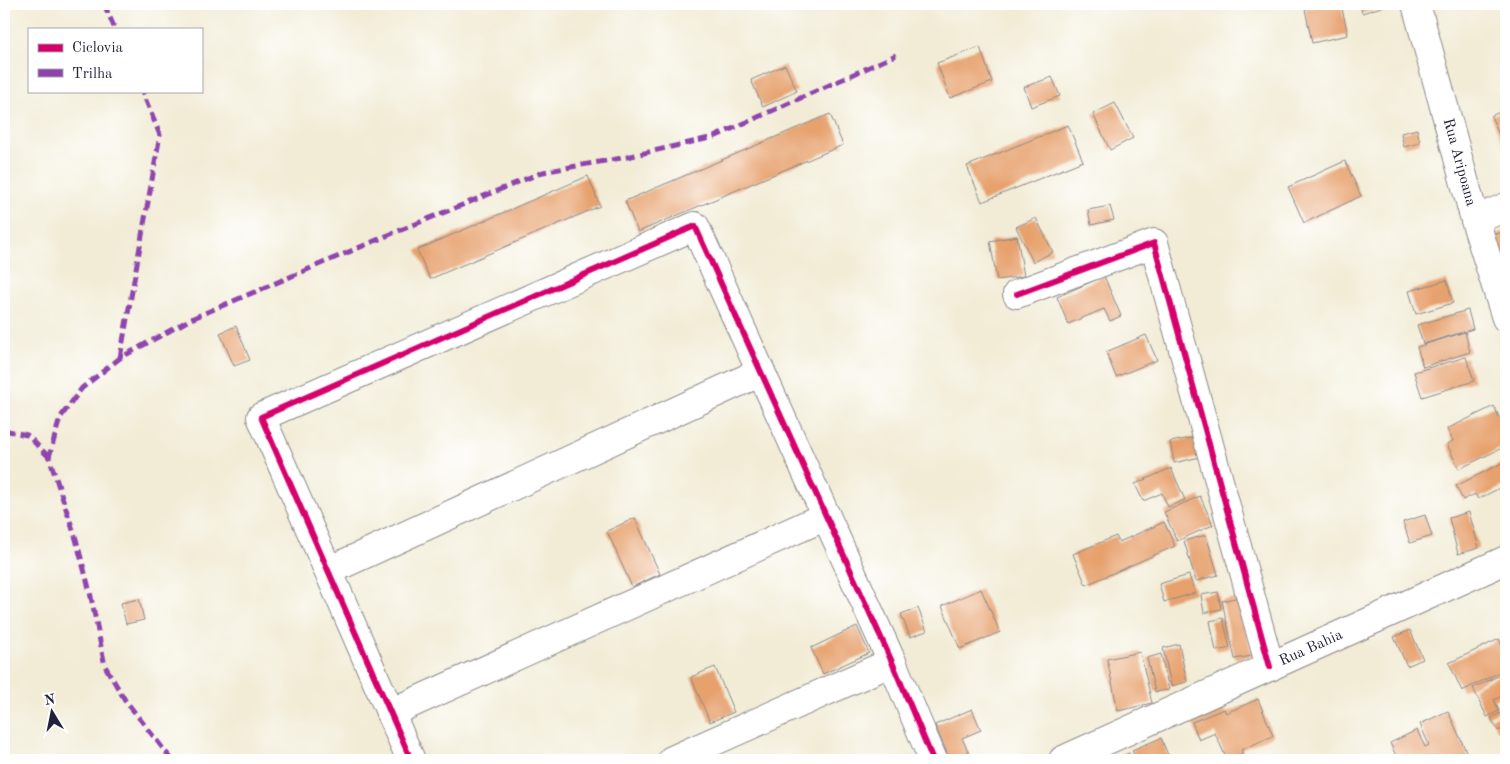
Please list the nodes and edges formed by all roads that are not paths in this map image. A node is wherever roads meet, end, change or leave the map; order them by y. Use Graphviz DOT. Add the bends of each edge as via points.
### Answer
graph roads {
  1 [pos="1416,4"];
  2 [pos="1506,207"];
  3 [pos="1474,220"];
  4 [pos="1017,294"];
  5 [pos="1506,318"];
  6 [pos="761,372"];
  7 [pos="826,516"];
  8 [pos="1506,560"];
  9 [pos="328,571"];
  10 [pos="892,662"];
  11 [pos="1270,668"];
  12 [pos="390,713"];
  13 [pos="411,760"];
  14 [pos="672,760"];
  15 [pos="933,760"];
  16 [pos="1063,760"];
  1 -- 3 [label="street, Rua Aripoana"];
  2 -- 3 [label="street"];
  3 -- 5 [label="street, Rua Aripoana"];
  4 -- 11 [label="street" via="1154,243"];
  6 -- 7 [label="street"];
  6 -- 9 [label="street"];
  6 -- 9 [label="street" via="695,226 261,418"];
  7 -- 10 [label="street"];
  7 -- 12 [label="street"];
  8 -- 11 [label="street, Rua Bahia"];
  9 -- 12 [label="street"];
  10 -- 14 [label="street"];
  10 -- 15 [label="street"];
  11 -- 16 [label="street, Rua Bahia"];
  12 -- 13 [label="street"];
}
